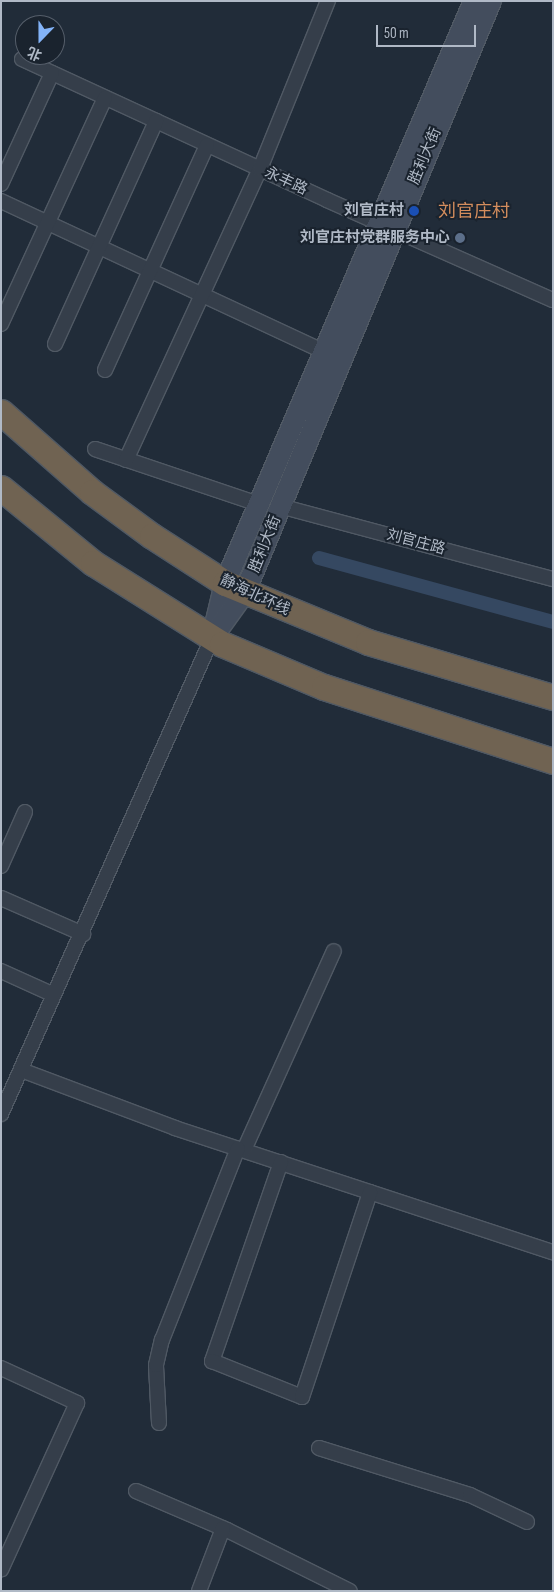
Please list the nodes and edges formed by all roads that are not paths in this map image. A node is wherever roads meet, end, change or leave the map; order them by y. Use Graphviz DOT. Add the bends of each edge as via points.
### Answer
graph roads {
  1 [pos="328,1"];
  2 [pos="474,1"];
  3 [pos="491,1"];
  4 [pos="35,65"];
  5 [pos="52,73"];
  6 [pos="105,98"];
  7 [pos="156,121"];
  8 [pos="207,145"];
  9 [pos="260,169"];
  10 [pos="1,184"];
  11 [pos="1,201"];
  12 [pos="48,223"];
  13 [pos="387,227"];
  14 [pos="99,247"];
  15 [pos="150,271"];
  16 [pos="202,295"];
  17 [pos="553,300"];
  18 [pos="1,324"];
  19 [pos="55,344"];
  20 [pos="323,351"];
  21 [pos="341,360"];
  22 [pos="105,370"];
  23 [pos="1,412"];
  24 [pos="95,449"];
  25 [pos="126,460"];
  26 [pos="1,488"];
  27 [pos="258,504"];
  28 [pos="280,506"];
  29 [pos="553,579"];
  30 [pos="235,587"];
  31 [pos="212,638"];
  32 [pos="553,697"];
  33 [pos="553,761"];
  34 [pos="25,812"];
  35 [pos="1,866"];
  36 [pos="1,898"];
  37 [pos="83,934"];
  38 [pos="334,951"];
  39 [pos="1,971"];
  40 [pos="54,995"];
  41 [pos="21,1070"];
  42 [pos="1,1114"];
  43 [pos="241,1149"];
  44 [pos="281,1162"];
  45 [pos="370,1192"];
  46 [pos="553,1252"];
  47 [pos="1,1368"];
  48 [pos="159,1423"];
  49 [pos="319,1448"];
  50 [pos="136,1491"];
  51 [pos="527,1522"];
  52 [pos="223,1528"];
  53 [pos="1,1570"];
  54 [pos="199,1591"];
  55 [pos="350,1591"];
  1 -- 9 [label="street"];
  2 -- 13 [label="main road, 胜利大街"];
  3 -- 13 [label="main road, 胜利大街"];
  4 -- 5 [label="street, 永丰路"];
  5 -- 6 [label="street, 永丰路"];
  5 -- 10 [label="street"];
  6 -- 7 [label="street, 永丰路"];
  6 -- 12 [label="street"];
  7 -- 8 [label="street, 永丰路"];
  7 -- 14 [label="street"];
  8 -- 9 [label="street, 永丰路"];
  8 -- 15 [label="street"];
  9 -- 13 [label="street, 永丰路"];
  9 -- 16 [label="street"];
  11 -- 12 [label="street"];
  12 -- 14 [label="street"];
  12 -- 18 [label="street"];
  13 -- 17 [label="street, 永丰路"];
  13 -- 20 [label="main road, 胜利大街"];
  13 -- 21 [label="main road, 胜利大街"];
  14 -- 15 [label="street"];
  14 -- 19 [label="street"];
  15 -- 16 [label="street"];
  15 -- 22 [label="street"];
  16 -- 20 [label="street"];
  16 -- 25 [label="street"];
  20 -- 21 [label="street"];
  20 -- 27 [label="main road, 胜利大街"];
  21 -- 28 [label="main road, 胜利大街"];
  23 -- 30 [label="highway, 静海北环线" via="92,492 174,552"];
  24 -- 25 [label="street"];
  25 -- 27 [label="street"];
  26 -- 31 [label="highway" via="93,563"];
  27 -- 30 [label="main road, 胜利大街"];
  28 -- 29 [label="street, 刘官庄路"];
  28 -- 30 [label="main road, 胜利大街"];
  30 -- 31 [label="main road, 胜利大街"];
  30 -- 32 [label="highway, 静海北环线" via="368,642"];
  31 -- 33 [label="highway" via="324,687"];
  31 -- 37 [label="street"];
  34 -- 35 [label="street"];
  36 -- 37 [label="street"];
  37 -- 40 [label="street"];
  38 -- 43 [label="street"];
  39 -- 40 [label="street"];
  40 -- 41 [label="street"];
  41 -- 42 [label="street"];
  41 -- 43 [label="street" via="175,1128"];
  43 -- 44 [label="street"];
  43 -- 48 [label="street" via="162,1340 156,1365"];
  44 -- 45 [label="street"];
  44 -- 45 [label="street" via="212,1361 302,1397"];
  45 -- 46 [label="street"];
  47 -- 53 [label="street" via="77,1403"];
  49 -- 51 [label="street" via="470,1495"];
  50 -- 52 [label="street"];
  52 -- 54 [label="street"];
  52 -- 55 [label="street"];
}
